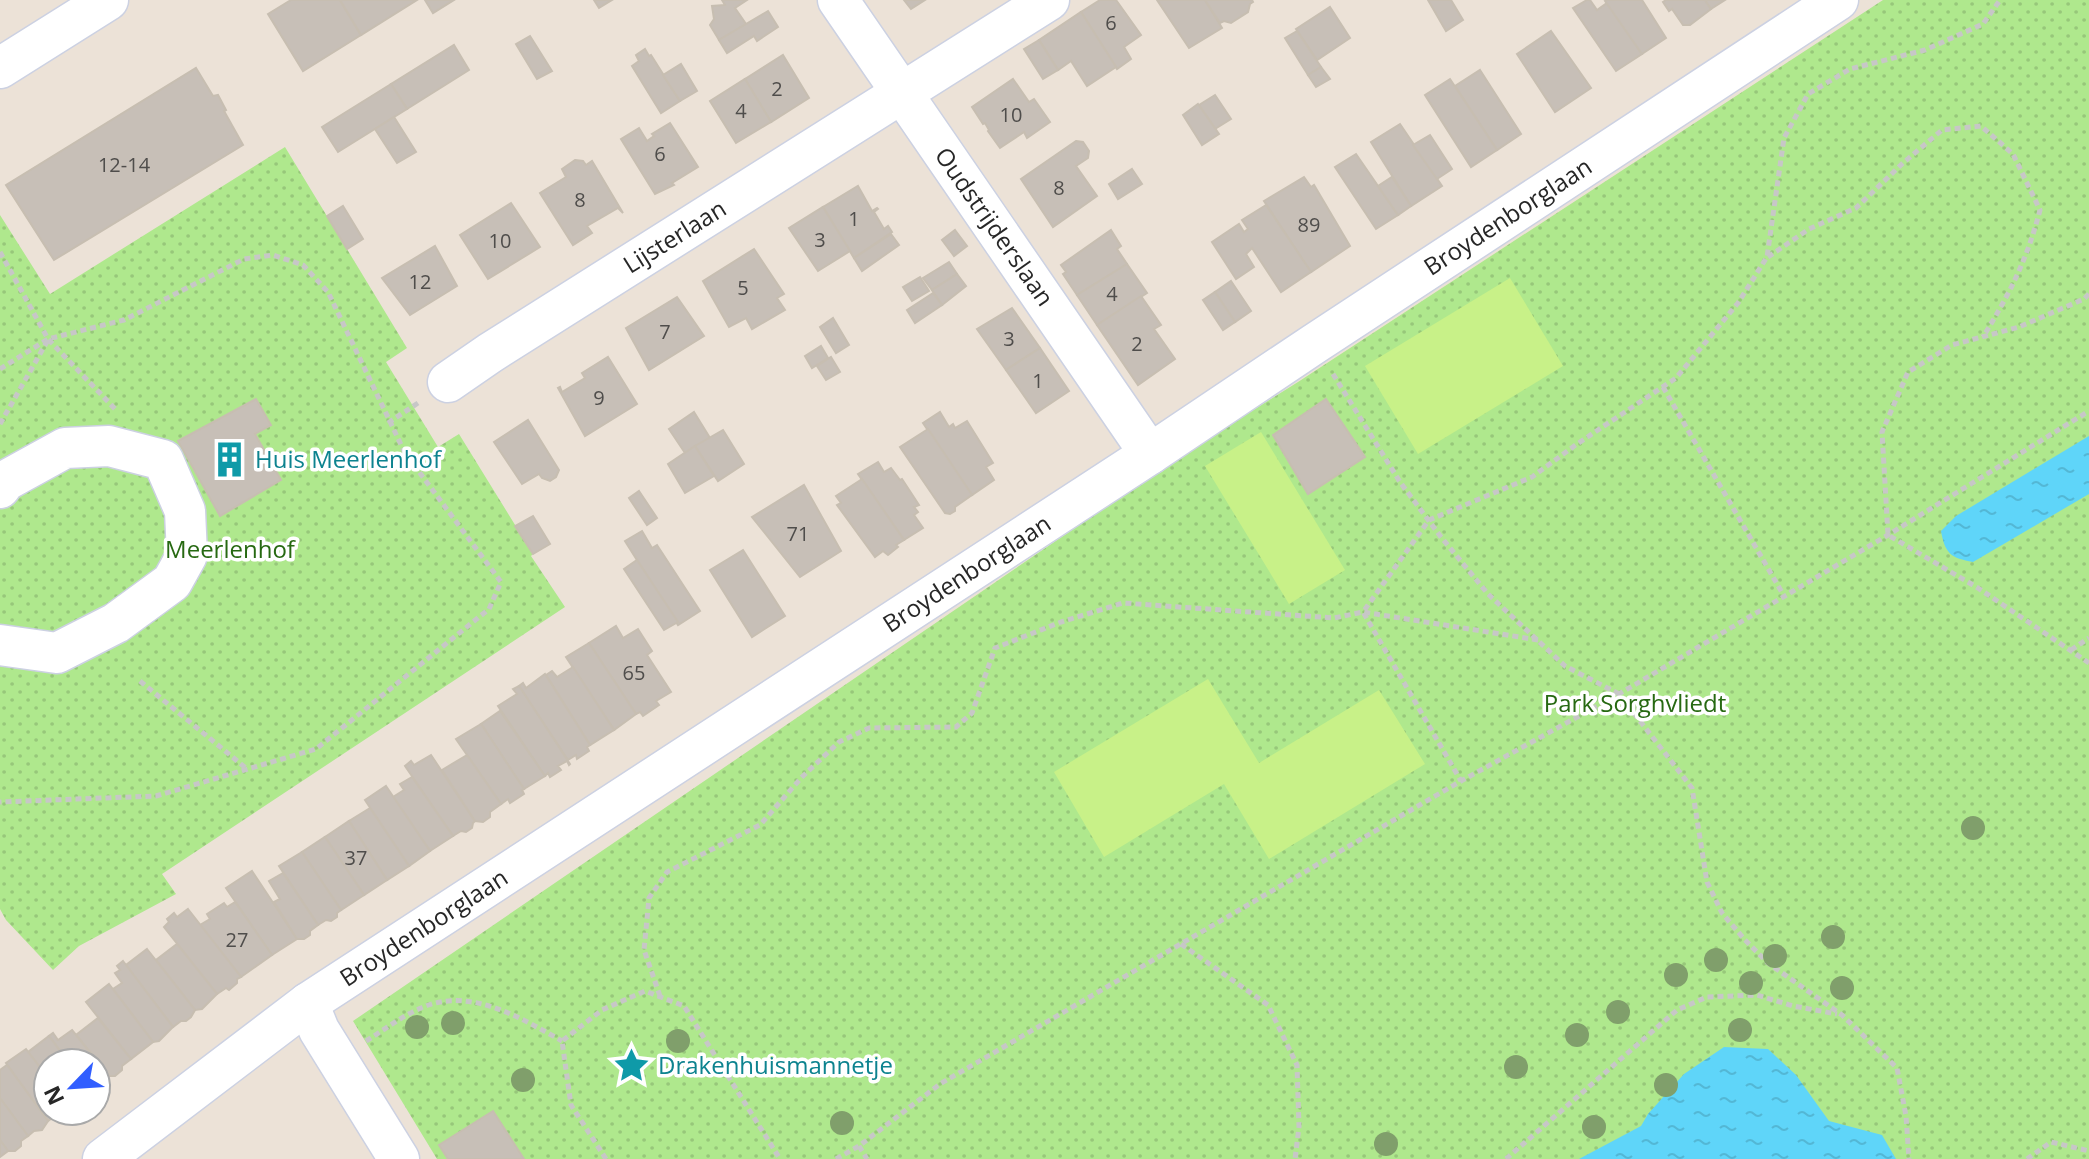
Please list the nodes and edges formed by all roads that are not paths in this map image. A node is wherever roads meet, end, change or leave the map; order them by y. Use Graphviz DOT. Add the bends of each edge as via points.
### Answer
graph roads {
  1 [pos="108,0"];
  2 [pos="838,0"];
  3 [pos="1049,0"];
  4 [pos="1838,0"];
  5 [pos="0,68"];
  6 [pos="902,94"];
  7 [pos="448,382"];
  8 [pos="1150,454"];
  9 [pos="0,488"];
  10 [pos="0,645"];
  11 [pos="308,1003"];
  12 [pos="103,1159"];
  13 [pos="399,1159"];
  1 -- 5 [label="street"];
  2 -- 6 [label="street, Oudstrijderslaan"];
  3 -- 6 [label="street, Lijsterlaan"];
  4 -- 8 [label="street, Broydenborglaan"];
  6 -- 7 [label="street, Lijsterlaan"];
  6 -- 8 [label="street, Oudstrijderslaan"];
  8 -- 11 [label="street, Broydenborglaan"];
  9 -- 10 [label="street" via="65,448 109,446 163,460 185,511 187,555 172,582 116,623 57,653"];
  11 -- 12 [label="street, Broydenborglaan"];
  11 -- 13 [label="street" via="319,1030"];
}
